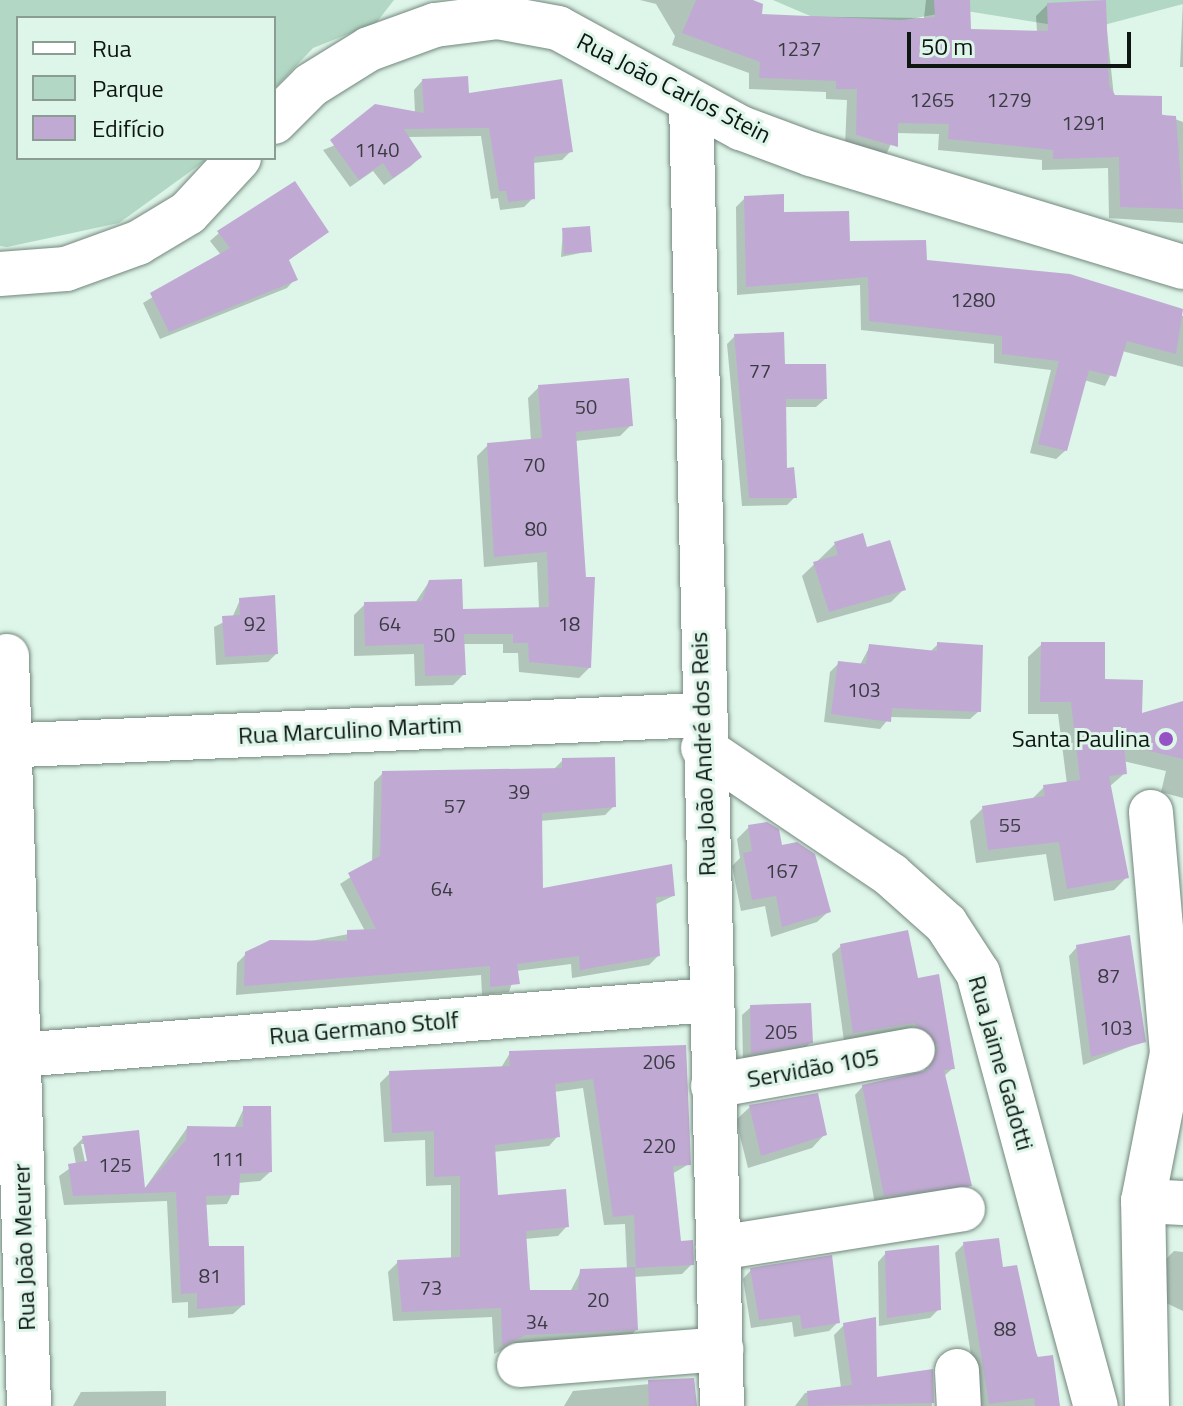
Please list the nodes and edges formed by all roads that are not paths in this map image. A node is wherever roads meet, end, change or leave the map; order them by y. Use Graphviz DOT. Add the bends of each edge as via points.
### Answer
graph roads {
  1 [pos="691,102"];
  2 [pos="276,120"];
  3 [pos="237,160"];
  4 [pos="1183,267"];
  5 [pos="0,274"];
  6 [pos="7,656"];
  7 [pos="702,731"];
  8 [pos="5,746"];
  9 [pos="1151,812"];
  10 [pos="710,1000"];
  11 [pos="913,1050"];
  12 [pos="19,1055"];
  13 [pos="713,1086"];
  14 [pos="1163,1202"];
  15 [pos="963,1209"];
  16 [pos="718,1248"];
  17 [pos="721,1349"];
  18 [pos="519,1365"];
  19 [pos="29,1406"];
  20 [pos="722,1406"];
  21 [pos="1096,1406"];
  22 [pos="1147,1406"];
  1 -- 2 [label="street, Rua João Carlos Stein" via="558,28 498,17 435,25 369,49 311,85"];
  1 -- 4 [label="street, Rua João Carlos Stein" via="811,154"];
  1 -- 7 [label="street, Rua João André dos Reis"];
  3 -- 5 [label="street" via="188,213 138,243 66,269"];
  6 -- 8 [label="street, Rua João Meurer"];
  7 -- 8 [label="street, Rua Marculino Martim"];
  7 -- 10 [label="street, Rua João André dos Reis"];
  7 -- 21 [label="street, Rua Jaime Gadotti" via="891,875 946,924 978,973"];
  8 -- 12 [label="street, Rua João Meurer"];
  9 -- 14 [label="street" via="1172,1053"];
  10 -- 12 [label="street, Rua Germano Stolf"];
  10 -- 13 [label="street, Rua João André dos Reis"];
  11 -- 13 [label="street, Servidão 105"];
  12 -- 19 [label="street, Rua João Meurer"];
  13 -- 16 [label="street, Rua João André dos Reis"];
  14 -- 22 [label="street"];
  15 -- 16 [label="street"];
  16 -- 17 [label="street, Rua João André dos Reis"];
  17 -- 18 [label="street"];
  17 -- 20 [label="street, Rua João André dos Reis"];
}
